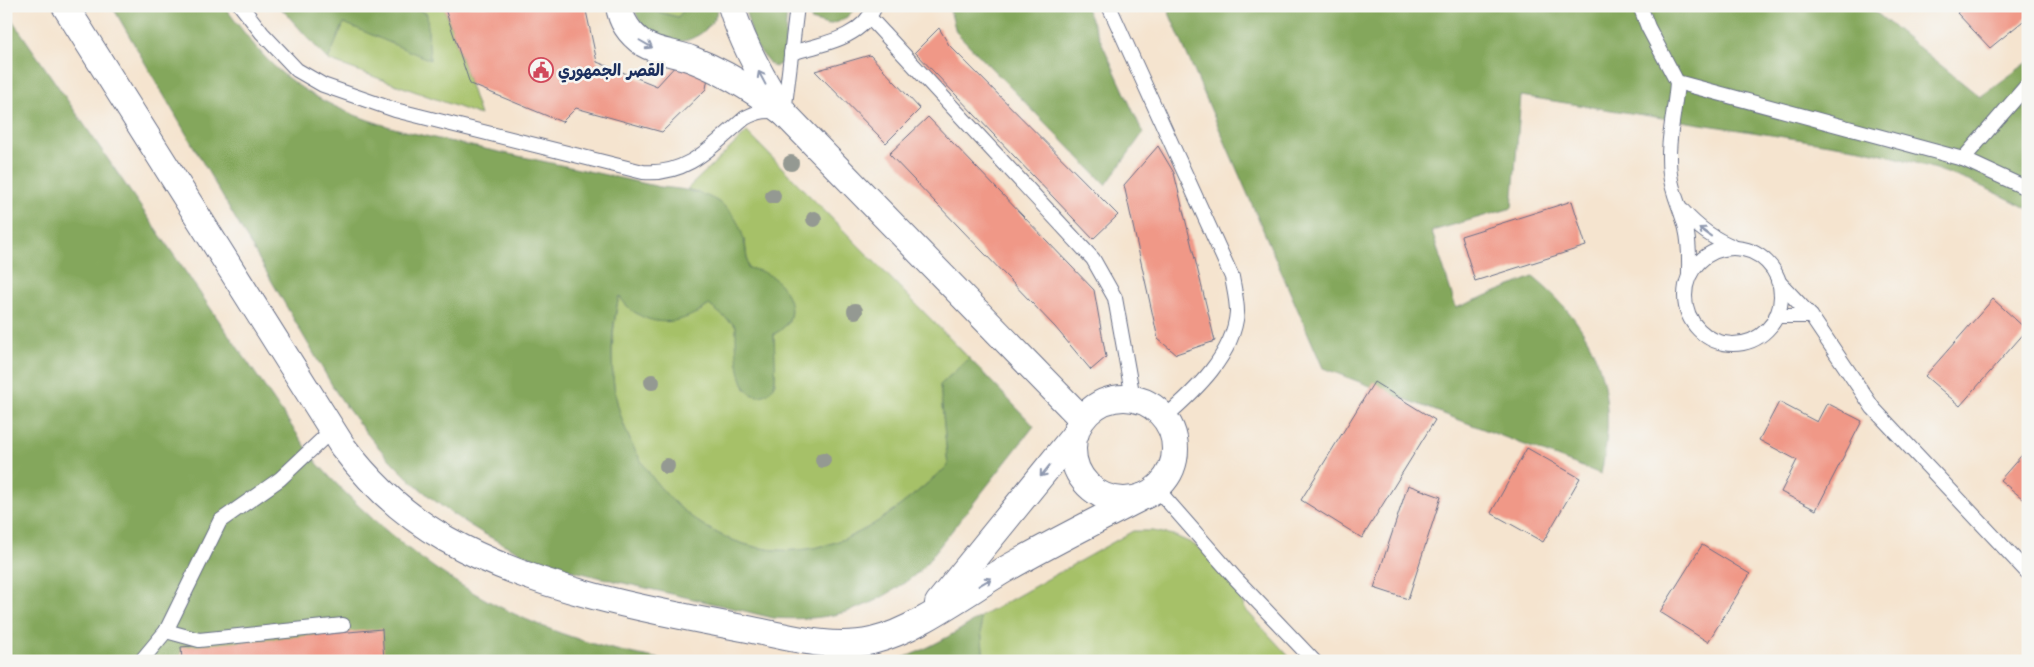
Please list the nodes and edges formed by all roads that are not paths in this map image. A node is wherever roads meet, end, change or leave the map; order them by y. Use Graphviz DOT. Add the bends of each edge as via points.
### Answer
graph roads {
  1 [pos="65,6"];
  2 [pos="241,6"];
  3 [pos="619,6"];
  4 [pos="730,6"];
  5 [pos="797,6"];
  6 [pos="1109,6"];
  7 [pos="1640,6"];
  8 [pos="872,12"];
  9 [pos="791,53"];
  10 [pos="1677,82"];
  11 [pos="2028,84"];
  12 [pos="784,113"];
  13 [pos="1963,159"];
  14 [pos="2028,189"];
  15 [pos="1679,207"];
  16 [pos="1738,248"];
  17 [pos="1688,277"];
  18 [pos="1778,282"];
  19 [pos="1776,316"];
  20 [pos="1811,316"];
  21 [pos="1133,398"];
  22 [pos="1164,418"];
  23 [pos="1079,426"];
  24 [pos="332,430"];
  25 [pos="1150,493"];
  26 [pos="2028,573"];
  27 [pos="928,616"];
  28 [pos="343,625"];
  29 [pos="166,631"];
  30 [pos="141,661"];
  31 [pos="1314,661"];
  1 -- 24 [label="street"];
  2 -- 12 [label="lane" via="297,70 322,85 395,110 643,172 667,172 692,162 754,113 764,110"];
  3 -- 12 [label="street, one-way" via="624,23 645,45 707,66"];
  12 -- 4 [label="street, one-way" via="747,49"];
  5 -- 9 [label="lane"];
  6 -- 22 [label="lane" via="1232,278 1236,296 1237,312 1230,341 1211,371"];
  7 -- 10 [label="lane"];
  8 -- 9 [label="lane" via="859,28 849,34"];
  8 -- 21 [label="lane" via="1093,259 1116,298"];
  9 -- 12 [label="lane"];
  10 -- 13 [label="lane"];
  10 -- 15 [label="lane" via="1669,142 1670,175"];
  11 -- 13 [label="lane"];
  12 -- 23 [label="street"];
  13 -- 14 [label="lane"];
  16 -- 15 [label="lane, one-way" via="1716,240"];
  15 -- 17 [label="lane" via="1690,253"];
  16 -- 17 [label="lane" via="1709,254"];
  16 -- 18 [label="lane" via="1756,254 1770,266"];
  17 -- 19 [label="lane" via="1686,307 1692,322 1714,340 1744,343 1768,328"];
  18 -- 19 [label="lane" via="1780,305"];
  18 -- 20 [label="lane"];
  19 -- 20 [label="lane"];
  20 -- 26 [label="lane" via="1873,408"];
  21 -- 22 [label="street" via="1148,403"];
  21 -- 23 [label="street" via="1105,401 1092,409"];
  22 -- 25 [label="street" via="1174,436 1176,451 1167,478"];
  23 -- 25 [label="street" via="1073,447 1075,462 1080,475 1090,486 1101,495 1116,499 1130,500"];
  23 -- 27 [label="street, one-way"];
  24 -- 27 [label="street" via="364,473 419,522 475,554 552,583 686,617 832,644 872,641 908,628"];
  24 -- 29 [label="lane" via="280,479 220,521"];
  27 -- 25 [label="street, one-way" via="1009,567"];
  25 -- 31 [label="lane"];
  28 -- 29 [label="lane" via="199,640"];
  29 -- 30 [label="lane"];
}
